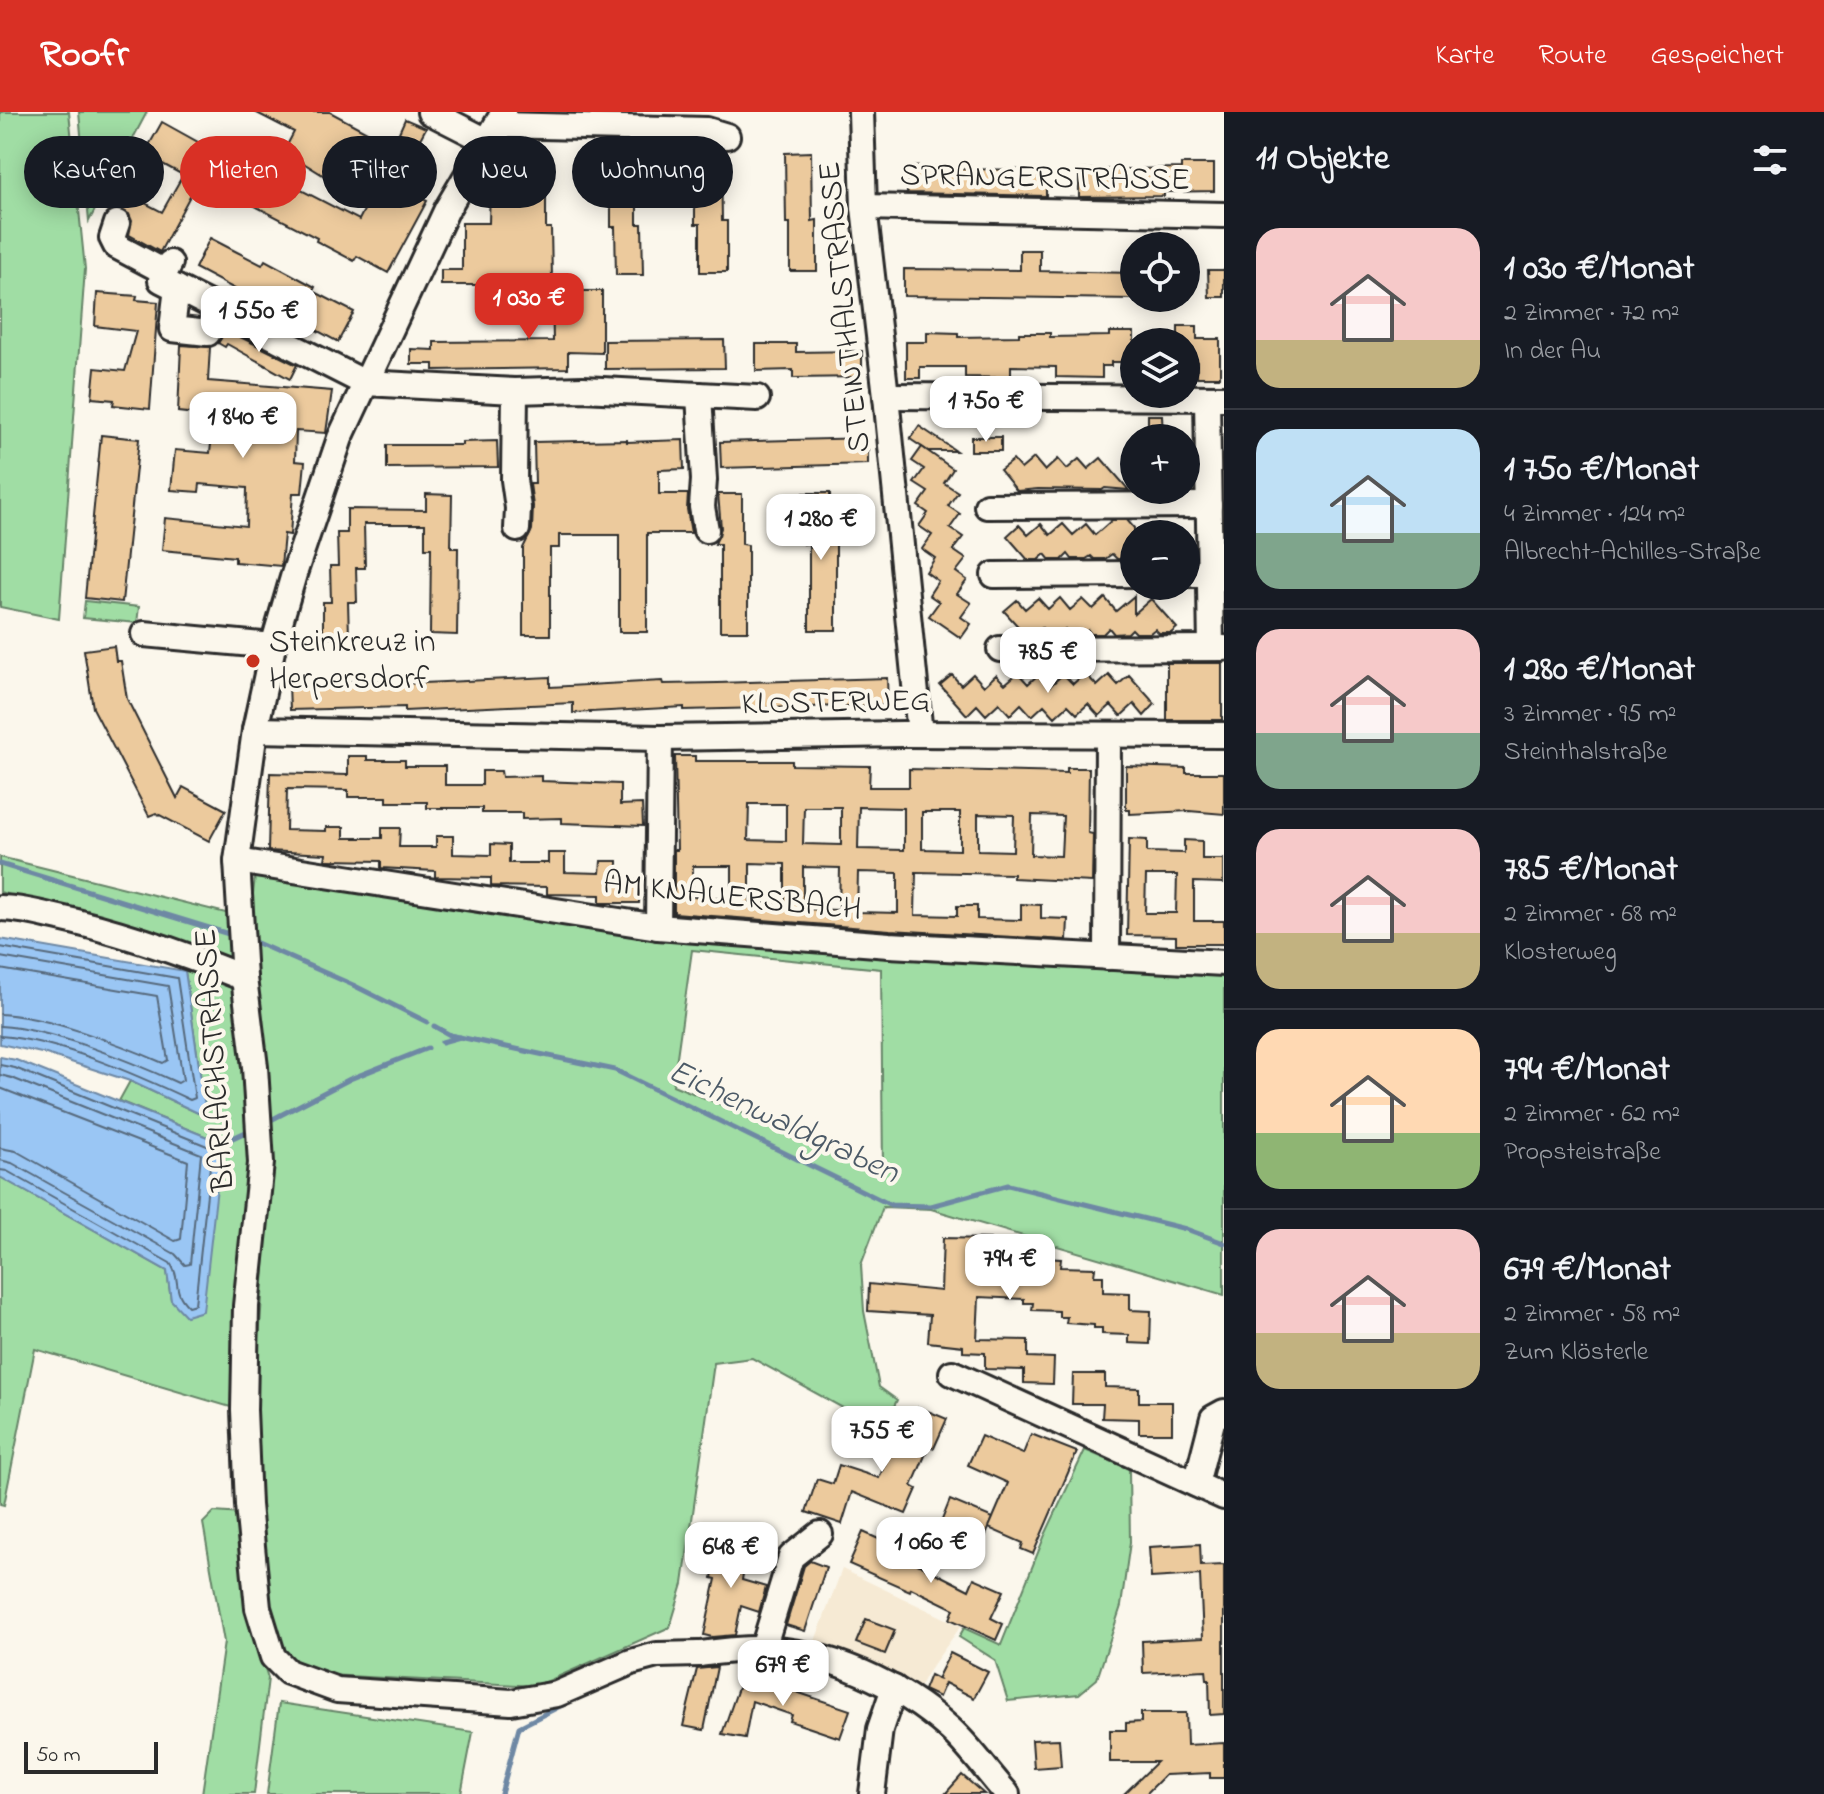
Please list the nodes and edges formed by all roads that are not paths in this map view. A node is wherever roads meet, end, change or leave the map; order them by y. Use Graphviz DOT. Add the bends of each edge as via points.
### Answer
graph roads {
  1 [pos="430,112"];
  2 [pos="861,112"];
  3 [pos="496,126"];
  4 [pos="727,136"];
  5 [pos="864,207"];
  6 [pos="1224,215"];
  7 [pos="117,223"];
  8 [pos="171,274"];
  9 [pos="219,308"];
  10 [pos="365,383"];
  11 [pos="515,391"];
  12 [pos="699,395"];
  13 [pos="886,396"];
  14 [pos="757,398"];
  15 [pos="1216,398"];
  16 [pos="1209,505"];
  17 [pos="987,506"];
  18 [pos="517,529"];
  19 [pos="706,530"];
  20 [pos="1120,574"];
  21 [pos="1217,574"];
  22 [pos="994,575"];
  23 [pos="144,634"];
  24 [pos="273,646"];
  25 [pos="1218,648"];
  26 [pos="1000,649"];
  27 [pos="255,730"];
  28 [pos="920,734"];
  29 [pos="1108,735"];
  30 [pos="1224,735"];
  31 [pos="660,738"];
  32 [pos="237,861"];
  33 [pos="0,908"];
  34 [pos="658,927"];
  35 [pos="1107,957"];
  36 [pos="1224,963"];
  37 [pos="244,978"];
  38 [pos="952,1373"];
  39 [pos="1224,1412"];
  40 [pos="1196,1484"];
  41 [pos="1224,1497"];
  42 [pos="820,1534"];
  43 [pos="763,1649"];
  44 [pos="894,1688"];
  45 [pos="872,1794"];
  46 [pos="1007,1794"];
  1 -- 3 [label="street"];
  2 -- 5 [label="street, STEINTHALSTRASSE"];
  3 -- 4 [label="street" via="707,130"];
  3 -- 10 [label="street, BARLACHSTRASSE" via="447,209"];
  5 -- 6 [label="street, SPRANGERSTRASSE"];
  5 -- 13 [label="street, STEINTHALSTRASSE"];
  7 -- 8 [label="street" via="112,238 116,246"];
  8 -- 9 [label="street"];
  8 -- 9 [label="street" via="172,329 208,333"];
  9 -- 10 [label="street"];
  10 -- 11 [label="street"];
  10 -- 24 [label="street, BARLACHSTRASSE" via="340,438"];
  11 -- 12 [label="street"];
  11 -- 18 [label="street"];
  12 -- 14 [label="street"];
  12 -- 19 [label="street"];
  13 -- 15 [label="street"];
  13 -- 28 [label="street, STEINTHALSTRASSE"];
  15 -- 16 [label="street"];
  16 -- 17 [label="street"];
  16 -- 21 [label="street"];
  20 -- 22 [label="street"];
  21 -- 25 [label="street"];
  23 -- 24 [label="street"];
  24 -- 27 [label="street, BARLACHSTRASSE"];
  25 -- 26 [label="street"];
  27 -- 31 [label="street, KLOSTERWEG"];
  27 -- 32 [label="street, BARLACHSTRASSE"];
  28 -- 29 [label="street, KLOSTERWEG"];
  28 -- 31 [label="street, KLOSTERWEG"];
  29 -- 30 [label="street, KLOSTERWEG"];
  29 -- 35 [label="street"];
  31 -- 34 [label="street"];
  32 -- 34 [label="street, AM KNAUERSBACH"];
  32 -- 37 [label="street, BARLACHSTRASSE"];
  33 -- 37 [label="street" via="94,927 183,953"];
  34 -- 35 [label="street, AM KNAUERSBACH"];
  35 -- 36 [label="street, AM KNAUERSBACH"];
  37 -- 43 [label="street, BARLACHSTRASSE" via="261,1163 246,1306 248,1505 258,1608 273,1657 288,1672 337,1690 511,1702 557,1694 657,1655"];
  38 -- 40 [label="street"];
  39 -- 40 [label="street" via="1213,1418"];
  40 -- 41 [label="street"];
  42 -- 43 [label="street" via="791,1557"];
  43 -- 44 [label="street, BARLACHSTRASSE" via="806,1654"];
  44 -- 45 [label="street" via="880,1729"];
  44 -- 46 [label="street, BARLACHSTRASSE" via="953,1732"];
}
